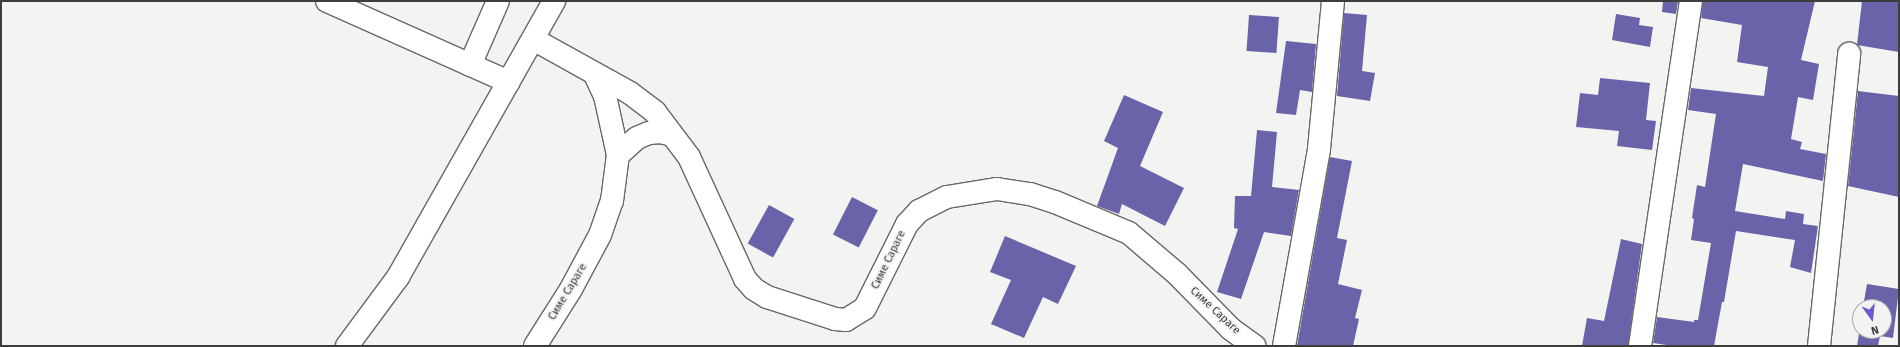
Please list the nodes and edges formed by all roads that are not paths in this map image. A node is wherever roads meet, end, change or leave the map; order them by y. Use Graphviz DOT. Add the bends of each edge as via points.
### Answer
graph roads {
  1 [pos="327,1"];
  2 [pos="498,1"];
  3 [pos="554,1"];
  4 [pos="1333,1"];
  5 [pos="1691,1"];
  6 [pos="533,39"];
  7 [pos="1849,54"];
  8 [pos="470,65"];
  9 [pos="595,75"];
  10 [pos="509,82"];
  11 [pos="672,135"];
  12 [pos="618,154"];
  13 [pos="347,346"];
  14 [pos="535,346"];
  15 [pos="1254,346"];
  16 [pos="1284,346"];
  17 [pos="1640,346"];
  18 [pos="1819,346"];
  1 -- 8 [label="street"];
  2 -- 8 [label="street"];
  3 -- 6 [label="street"];
  4 -- 16 [label="street" via="1319,149"];
  5 -- 17 [label="street"];
  6 -- 9 [label="street, Симе Сараге"];
  6 -- 10 [label="street"];
  7 -- 18 [label="street"];
  8 -- 10 [label="street"];
  9 -- 11 [label="street, Симе Сараге" via="630,93 655,112"];
  9 -- 12 [label="street, Симе Сараге" via="605,96"];
  10 -- 13 [label="street" via="398,277"];
  11 -- 12 [label="street" via="661,132 648,133 637,138"];
  11 -- 15 [label="street, Симе Сараге" via="689,157 745,279 754,289 767,297 835,320 846,320 865,308 907,224 919,211 947,197 997,189 1030,194 1055,202 1130,233 1231,329"];
  12 -- 14 [label="street, Симе Сараге" via="612,201 600,235 571,289"];
}
